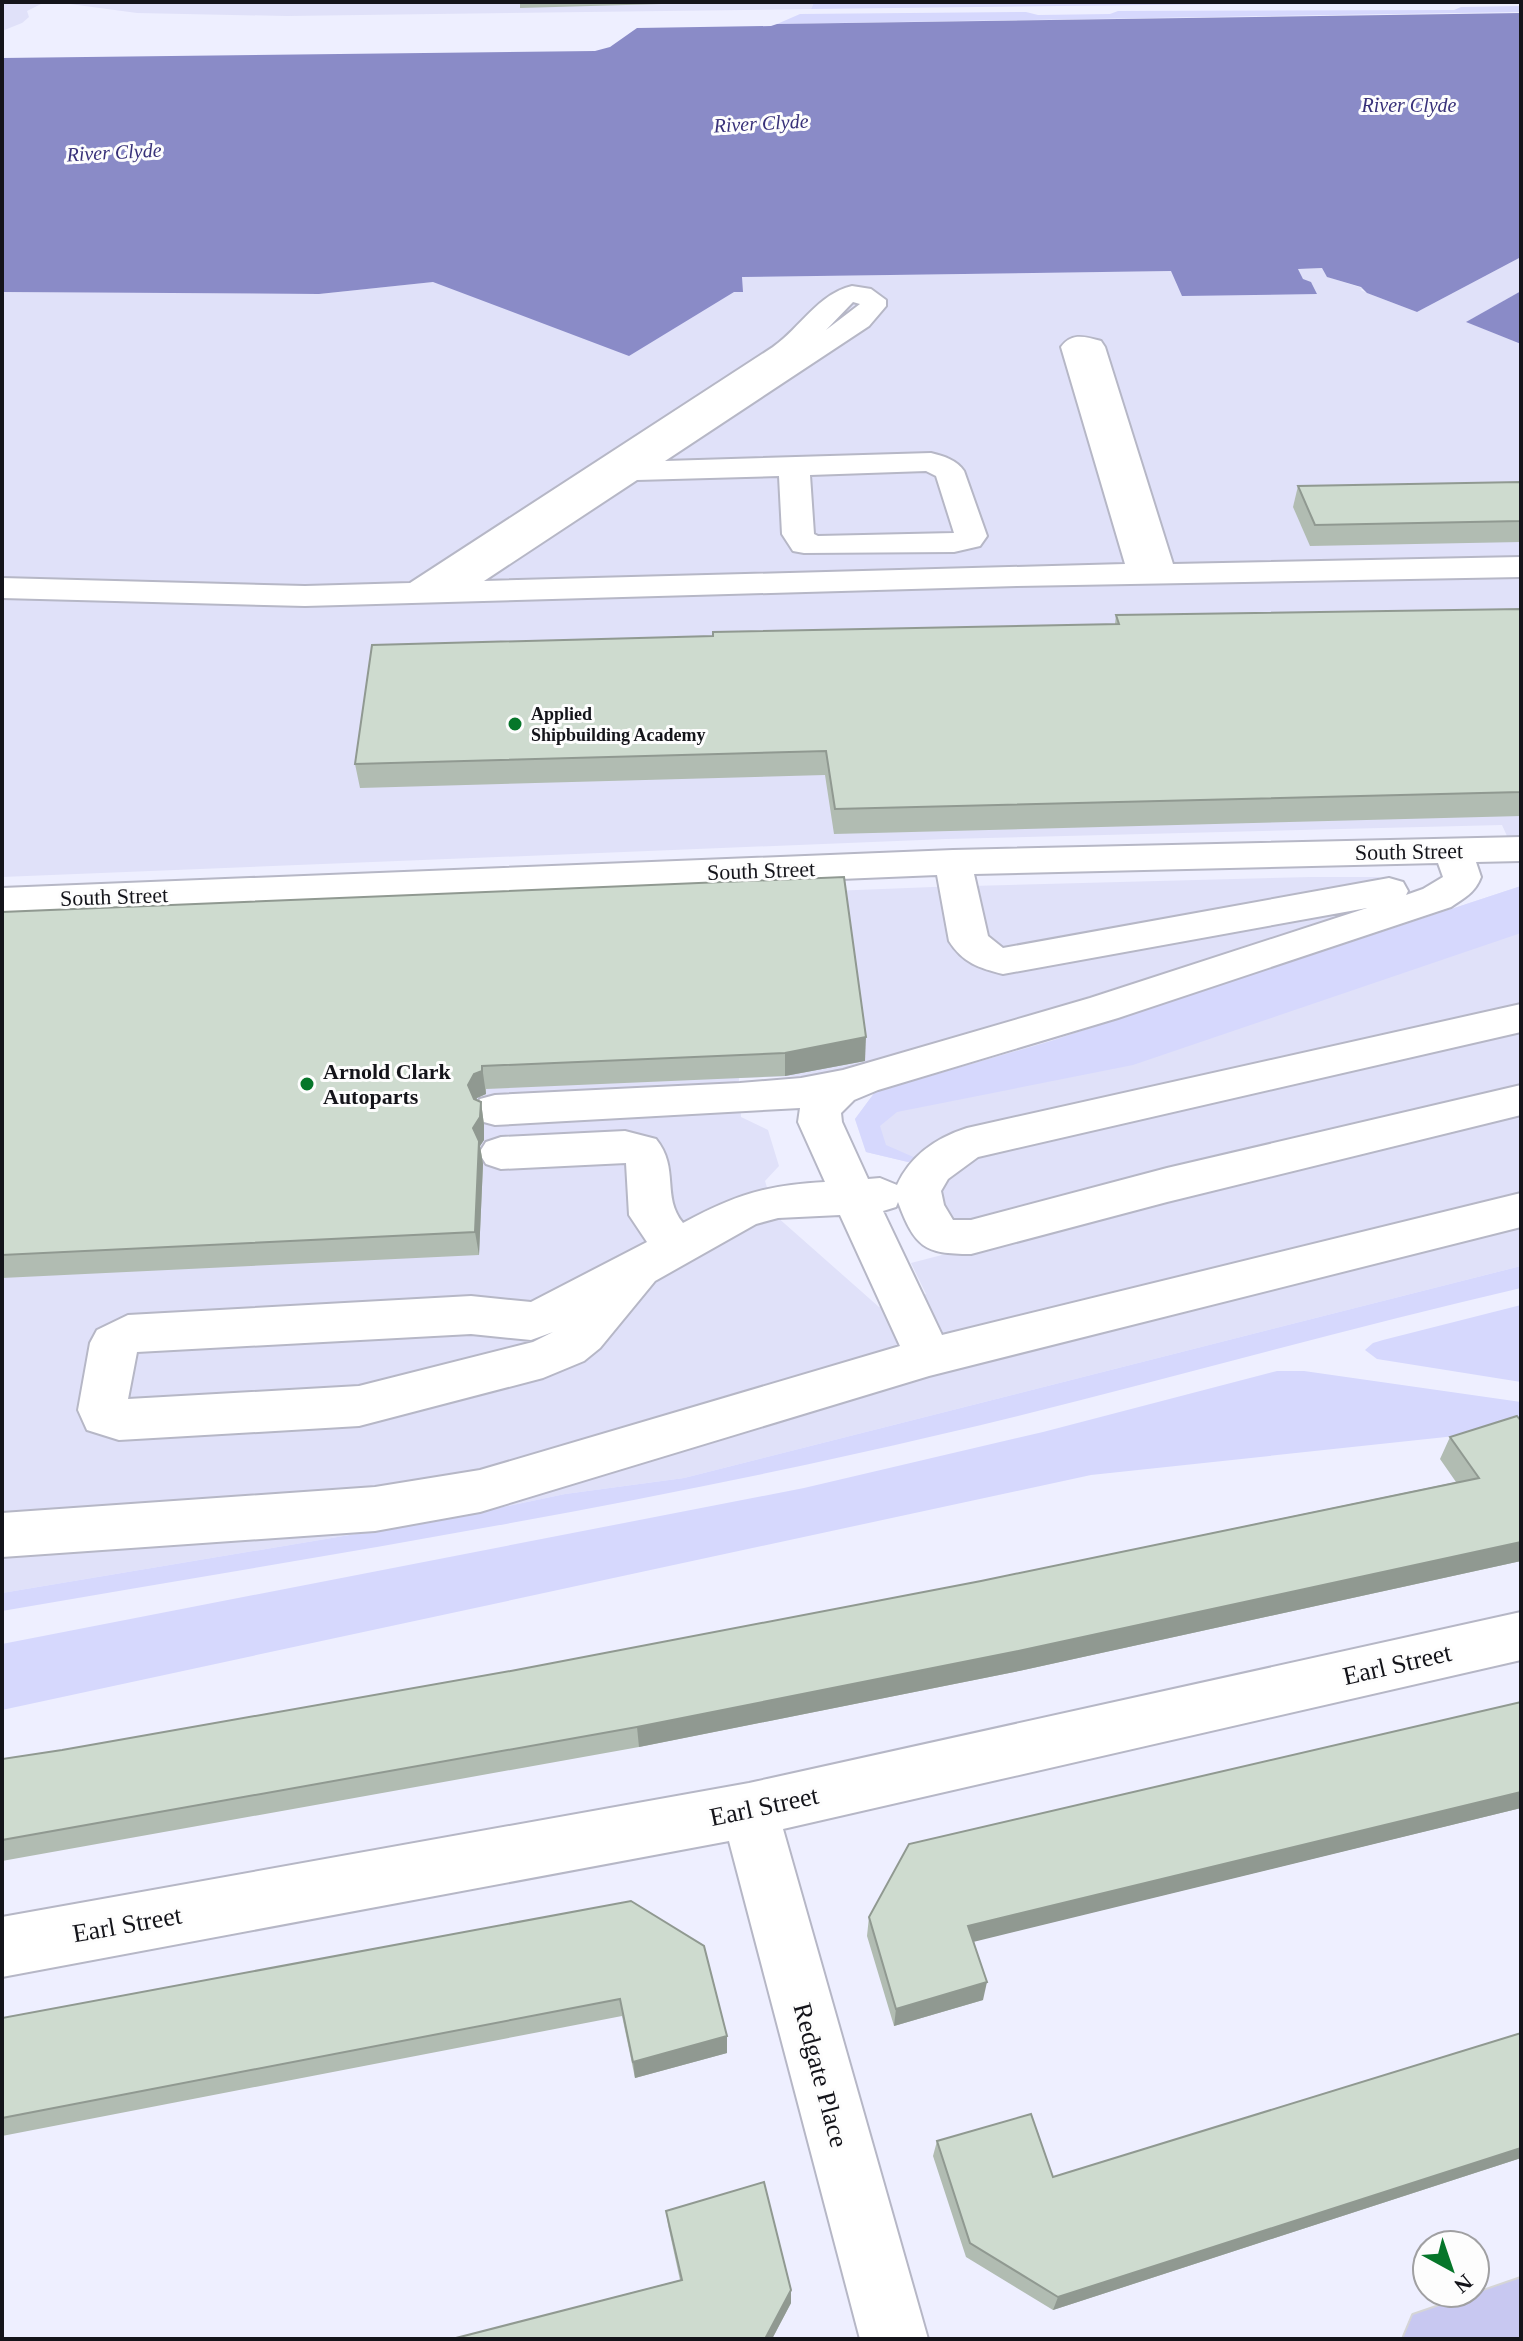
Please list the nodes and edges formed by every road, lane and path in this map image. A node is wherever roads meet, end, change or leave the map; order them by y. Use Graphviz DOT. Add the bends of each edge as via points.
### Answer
graph roads {
  1 [pos="794,468"];
  2 [pos="628,471"];
  3 [pos="1521,567"];
  4 [pos="1152,573"];
  5 [pos="2,588"];
  6 [pos="431,593"];
  7 [pos="1521,849"];
  8 [pos="953,862"];
  9 [pos="1457,864"];
  10 [pos="2,901"];
  11 [pos="1521,1018"];
  12 [pos="849,1084"];
  13 [pos="1521,1100"];
  14 [pos="495,1110"];
  15 [pos="501,1153"];
  16 [pos="919,1193"];
  17 [pos="854,1197"];
  18 [pos="1521,1210"];
  19 [pos="658,1257"];
  20 [pos="929,1357"];
  21 [pos="2,1535"];
  22 [pos="1521,1636"];
  23 [pos="749,1810"];
  24 [pos="2,1947"];
  25 [pos="1521,2311"];
  26 [pos="894,2339"];
  27 [pos="1437,2339"];
  1 -- 1 [label="street" via="809,463 939,463 952,476 971,536 954,543 804,544 798,534"];
  1 -- 2 [label="street"];
  2 -- 6 [label="street"];
  2 -- 6 [label="street" via="859,320 873,300 855,294 839,297 806,336 783,353"];
  3 -- 4 [label="street"];
  4 -- 4 [label="street" via="1075,347 1079,344 1091,347"];
  4 -- 6 [label="street"];
  5 -- 6 [label="street" via="243,596"];
  7 -- 9 [label="street, South Street"];
  8 -- 9 [label="street, South Street"];
  8 -- 9 [label="street" via="969,941 985,956 1003,961"];
  8 -- 10 [label="street, South Street"];
  9 -- 12 [label="street" via="1450,891 1417,905 1104,1008"];
  11 -- 16 [label="street" via="967,1144 923,1177"];
  12 -- 14 [label="street" via="740,1098"];
  12 -- 17 [label="street" via="822,1102 818,1111"];
  13 -- 16 [label="street" via="971,1237 942,1237"];
  15 -- 19 [label="street" via="641,1150 648,1159"];
  16 -- 17 [label="street"];
  17 -- 19 [label="street" via="759,1205"];
  17 -- 20 [label="street"];
  18 -- 20 [label="street"];
  19 -- 19 [label="street" via="567,1348 409,1396 359,1406 119,1420 104,1416 102,1410 114,1343 128,1334 471,1315 531,1321 561,1311"];
  20 -- 21 [label="street" via="468,1493 375,1509"];
  22 -- 23 [label="street, Earl Street"];
  23 -- 24 [label="street, Earl Street"];
  23 -- 26 [label="street, Redgate Place"];
  25 -- 27 [label="main road"];
}
